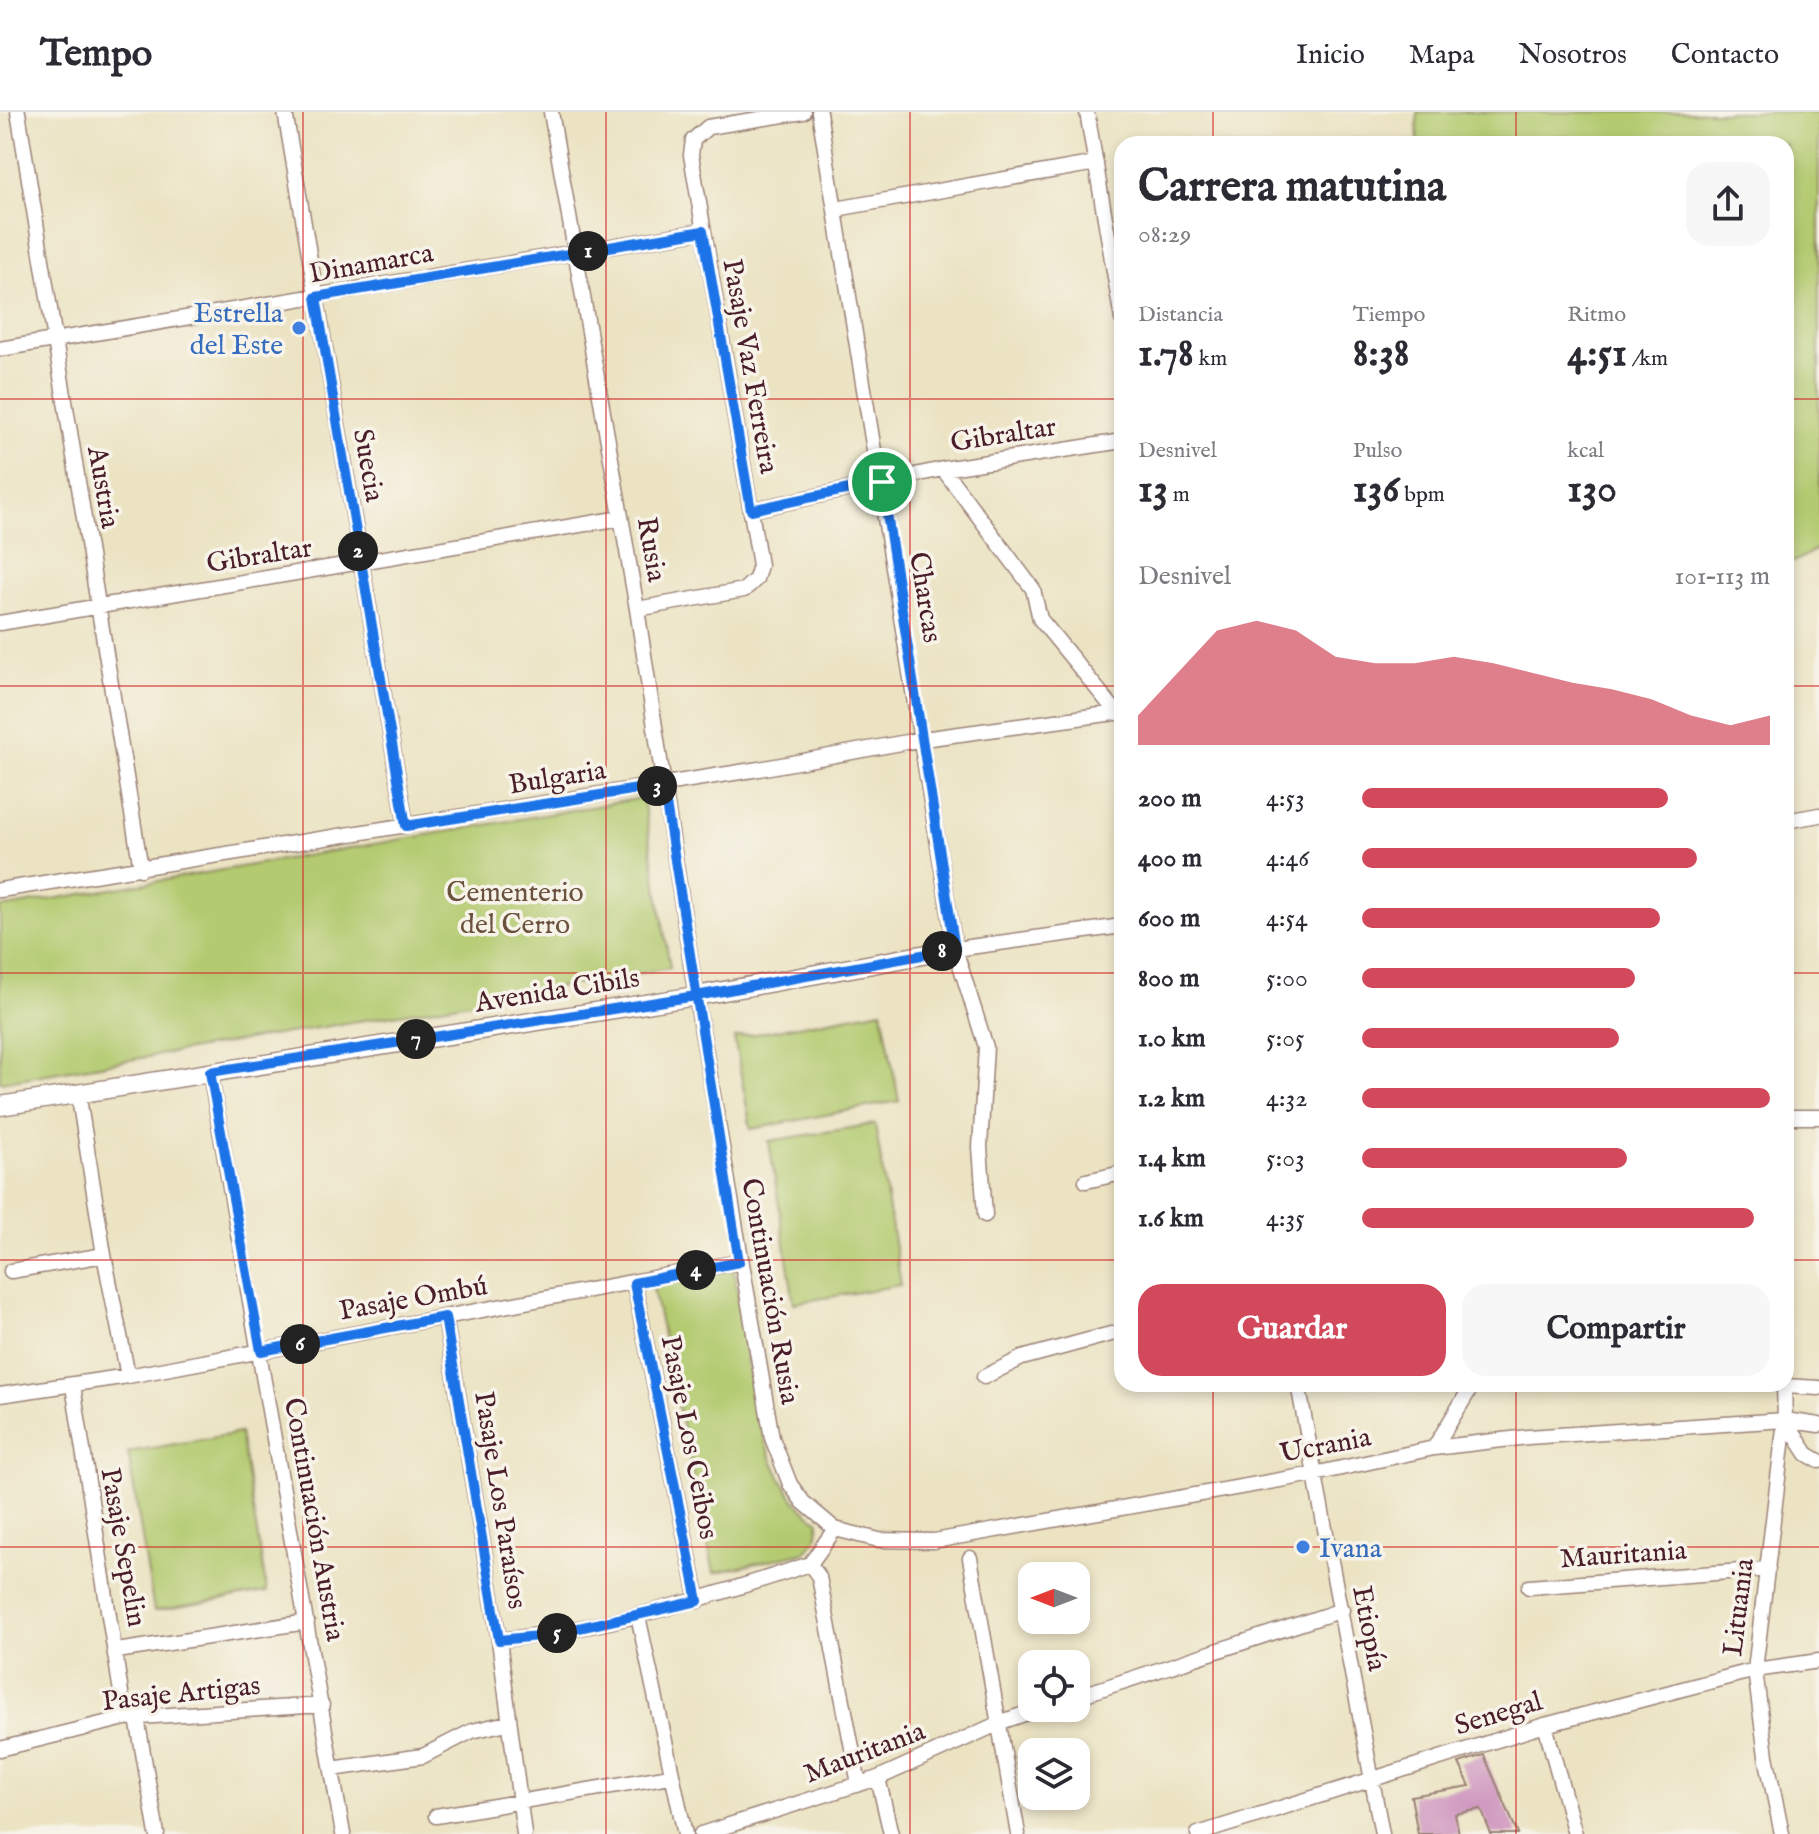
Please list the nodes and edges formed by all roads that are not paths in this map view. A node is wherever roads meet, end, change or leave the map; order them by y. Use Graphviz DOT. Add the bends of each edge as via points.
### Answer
graph roads {
  1 [pos="18,112"];
  2 [pos="285,112"];
  3 [pos="551,112"];
  4 [pos="803,112"];
  5 [pos="819,112"];
  6 [pos="1087,112"];
  7 [pos="1096,163"];
  8 [pos="836,209"];
  9 [pos="703,231"];
  10 [pos="574,254"];
  11 [pos="1114,271"];
  12 [pos="316,297"];
  13 [pos="54,340"];
  14 [pos="0,349"];
  15 [pos="1114,442"];
  16 [pos="943,469"];
  17 [pos="882,482"];
  18 [pos="751,510"];
  19 [pos="621,518"];
  20 [pos="361,564"];
  21 [pos="98,607"];
  22 [pos="637,609"];
  23 [pos="0,623"];
  24 [pos="1114,706"];
  25 [pos="1114,713"];
  26 [pos="923,739"];
  27 [pos="663,785"];
  28 [pos="1819,815"];
  29 [pos="1794,820"];
  30 [pos="406,826"];
  31 [pos="141,869"];
  32 [pos="0,890"];
  33 [pos="1114,927"];
  34 [pos="955,949"];
  35 [pos="696,996"];
  36 [pos="210,1072"];
  37 [pos="78,1092"];
  38 [pos="0,1106"];
  39 [pos="1794,1117"];
  40 [pos="1819,1117"];
  41 [pos="1114,1175"];
  42 [pos="1086,1181"];
  43 [pos="985,1215"];
  44 [pos="104,1255"];
  45 [pos="739,1262"];
  46 [pos="11,1271"];
  47 [pos="634,1283"];
  48 [pos="445,1317"];
  49 [pos="1114,1333"];
  50 [pos="261,1351"];
  51 [pos="128,1376"];
  52 [pos="984,1377"];
  53 [pos="73,1386"];
  54 [pos="1794,1386"];
  55 [pos="1819,1388"];
  56 [pos="1299,1392"];
  57 [pos="1468,1392"];
  58 [pos="1784,1392"];
  59 [pos="0,1395"];
  60 [pos="1785,1420"];
  61 [pos="1819,1425"];
  62 [pos="1434,1448"];
  63 [pos="1819,1461"];
  64 [pos="1314,1474"];
  65 [pos="835,1529"];
  66 [pos="879,1540"];
  67 [pos="970,1558"];
  68 [pos="810,1564"];
  69 [pos="1768,1569"];
  70 [pos="1529,1587"];
  71 [pos="698,1601"];
  72 [pos="1342,1610"];
  73 [pos="638,1616"];
  74 [pos="307,1622"];
  75 [pos="499,1640"];
  76 [pos="117,1651"];
  77 [pos="1819,1661"];
  78 [pos="1755,1670"];
  79 [pos="1090,1692"];
  80 [pos="322,1705"];
  81 [pos="1018,1717"];
  82 [pos="131,1718"];
  83 [pos="507,1723"];
  84 [pos="998,1724"];
  85 [pos="1545,1725"];
  86 [pos="0,1749"];
  87 [pos="332,1769"];
  88 [pos="670,1776"];
  89 [pos="878,1778"];
  90 [pos="1372,1778"];
  91 [pos="859,1784"];
  92 [pos="518,1802"];
  93 [pos="436,1816"];
  94 [pos="157,1834"];
  95 [pos="343,1834"];
  96 [pos="524,1834"];
  97 [pos="685,1834"];
  98 [pos="701,1834"];
  99 [pos="891,1834"];
  100 [pos="1018,1834"];
  101 [pos="1198,1834"];
  102 [pos="1382,1834"];
  103 [pos="1575,1834"];
  104 [pos="1782,1834"];
  1 -- 13 [label="street, Austria"];
  2 -- 12 [label="street, Suecia"];
  3 -- 10 [label="street, Rusia"];
  4 -- 9 [label="street, Pasaje Vaz Ferreira" via="708,127 693,140"];
  5 -- 8 [label="street, Charcas"];
  6 -- 7 [label="street"];
  7 -- 8 [label="street"];
  7 -- 11 [label="street"];
  8 -- 17 [label="street, Charcas"];
  9 -- 10 [label="street, Dinamarca"];
  9 -- 18 [label="street, Pasaje Vaz Ferreira"];
  10 -- 12 [label="street, Dinamarca"];
  10 -- 19 [label="street, Rusia"];
  12 -- 13 [label="street, Dinamarca"];
  12 -- 20 [label="street, Suecia"];
  13 -- 14 [label="street, Dinamarca"];
  13 -- 21 [label="street, Austria"];
  15 -- 16 [label="street, Gibraltar"];
  16 -- 17 [label="street, Gibraltar"];
  16 -- 24 [label="street" via="1033,589 1040,619"];
  17 -- 18 [label="street, Gibraltar"];
  17 -- 26 [label="street, Charcas"];
  18 -- 22 [label="street, Pasaje Vaz Ferreira" via="760,565 753,584"];
  19 -- 20 [label="street, Gibraltar"];
  19 -- 22 [label="street, Rusia"];
  20 -- 21 [label="street, Gibraltar"];
  20 -- 30 [label="street, Suecia"];
  21 -- 23 [label="street, Gibraltar"];
  21 -- 31 [label="street, Austria"];
  22 -- 27 [label="street, Rusia"];
  25 -- 26 [label="street, Bulgaria"];
  26 -- 27 [label="street, Bulgaria"];
  26 -- 34 [label="street, Charcas"];
  27 -- 30 [label="street, Bulgaria"];
  27 -- 35 [label="street, Rusia"];
  28 -- 29 [label="street"];
  30 -- 31 [label="street, Bulgaria"];
  31 -- 32 [label="street, Bulgaria"];
  33 -- 34 [label="street, Avenida Cibils"];
  34 -- 35 [label="street, Avenida Cibils"];
  34 -- 43 [label="street, Charcas" via="986,1047 980,1147"];
  35 -- 36 [label="street, Avenida Cibils"];
  35 -- 45 [label="street, Continuación Rusia"];
  36 -- 37 [label="street, Avenida Cibils"];
  36 -- 50 [label="street, Continuación Austria"];
  37 -- 38 [label="street, Avenida Cibils"];
  37 -- 44 [label="street"];
  39 -- 40 [label="street"];
  41 -- 42 [label="street"];
  44 -- 46 [label="street"];
  44 -- 51 [label="street"];
  45 -- 47 [label="street, Pasaje Ombú"];
  45 -- 65 [label="street, Continuación Rusia" via="778,1460 803,1502"];
  47 -- 48 [label="street, Pasaje Ombú"];
  47 -- 71 [label="street, Pasaje Los Ceibos"];
  48 -- 50 [label="street, Pasaje Ombú"];
  48 -- 75 [label="street, Pasaje Los Paraísos"];
  49 -- 52 [label="street" via="1022,1358"];
  50 -- 51 [label="street, Pasaje Ombú"];
  50 -- 74 [label="street, Continuación Austria"];
  51 -- 53 [label="street, Pasaje Ombú"];
  53 -- 59 [label="street, Pasaje Ombú"];
  53 -- 76 [label="street, Pasaje Sepelin"];
  54 -- 55 [label="street"];
  56 -- 64 [label="street, Etiopía"];
  57 -- 62 [label="street"];
  58 -- 60 [label="street, Lituania"];
  60 -- 61 [label="street, Ucrania"];
  60 -- 62 [label="street, Ucrania"];
  60 -- 63 [label="street" via="1807,1454"];
  60 -- 69 [label="street, Lituania"];
  62 -- 64 [label="street, Ucrania"];
  64 -- 66 [label="street, Ucrania" via="966,1536"];
  64 -- 72 [label="street, Etiopía"];
  65 -- 66 [label="street, Continuación Rusia"];
  65 -- 68 [label="street"];
  67 -- 84 [label="street"];
  68 -- 71 [label="street"];
  68 -- 91 [label="street" via="819,1577"];
  69 -- 70 [label="street, Mauritania"];
  69 -- 78 [label="street, Lituania"];
  71 -- 73 [label="street"];
  72 -- 79 [label="street"];
  72 -- 90 [label="street, Etiopía"];
  73 -- 75 [label="street"];
  73 -- 88 [label="street"];
  74 -- 76 [label="street"];
  74 -- 80 [label="street, Continuación Austria"];
  75 -- 83 [label="street, Pasaje Los Paraísos"];
  76 -- 82 [label="street, Pasaje Sepelin"];
  77 -- 78 [label="street, Senegal"];
  78 -- 85 [label="street, Senegal"];
  78 -- 104 [label="street, Lituania"];
  80 -- 82 [label="street, Pasaje Artigas"];
  80 -- 87 [label="street, Continuación Austria"];
  81 -- 84 [label="street, Mauritania"];
  82 -- 86 [label="street, Pasaje Artigas"];
  82 -- 94 [label="street, Pasaje Sepelin"];
  83 -- 87 [label="street" via="472,1731 423,1756"];
  83 -- 92 [label="street, Pasaje Los Paraísos"];
  84 -- 89 [label="street, Mauritania"];
  84 -- 100 [label="street"];
  85 -- 90 [label="street, Senegal"];
  85 -- 103 [label="street"];
  87 -- 95 [label="street, Continuación Austria"];
  88 -- 92 [label="street"];
  88 -- 97 [label="street"];
  89 -- 91 [label="street, Mauritania"];
  89 -- 99 [label="street"];
  90 -- 101 [label="street, Senegal"];
  90 -- 102 [label="street, Etiopía"];
  91 -- 98 [label="street, Mauritania"];
  92 -- 93 [label="street"];
  92 -- 96 [label="street, Pasaje Los Paraísos"];
}
